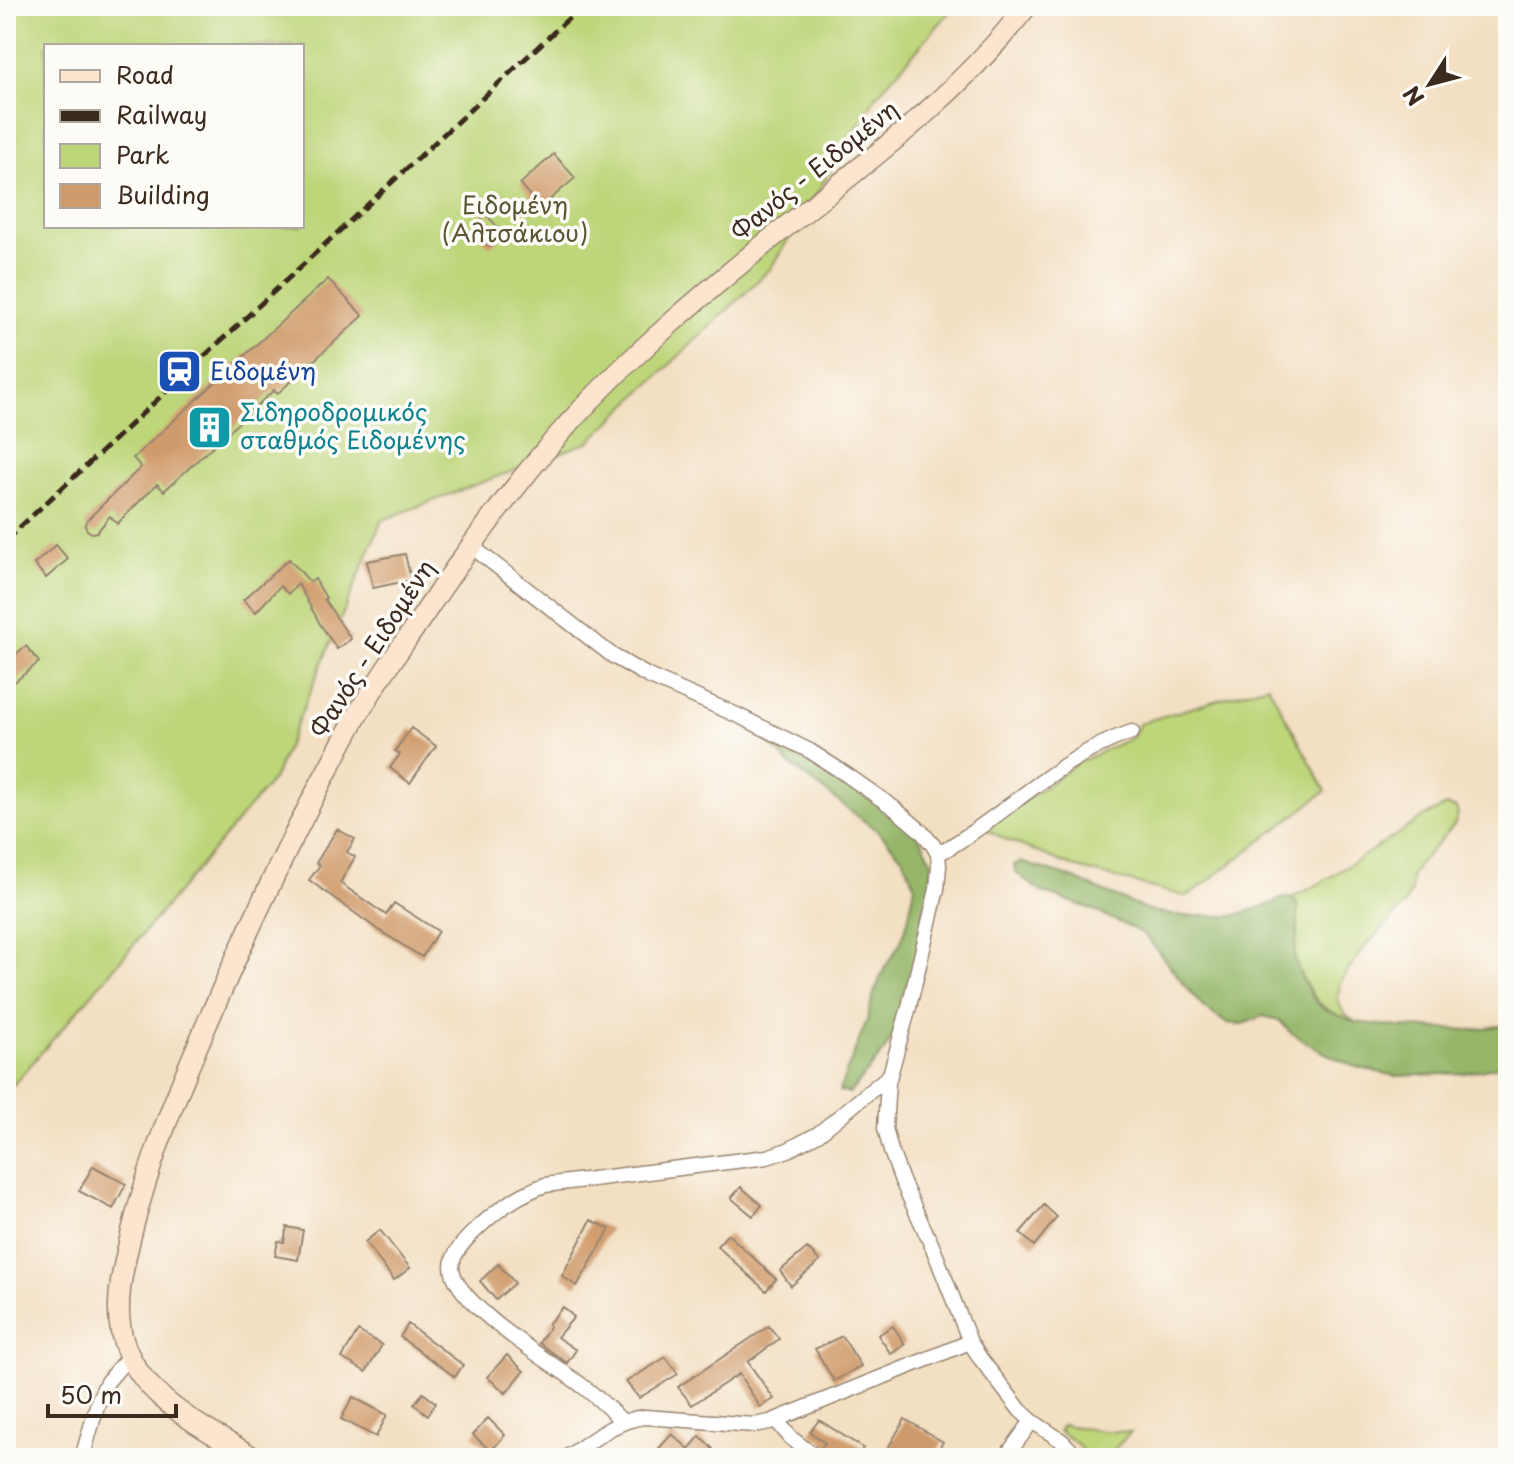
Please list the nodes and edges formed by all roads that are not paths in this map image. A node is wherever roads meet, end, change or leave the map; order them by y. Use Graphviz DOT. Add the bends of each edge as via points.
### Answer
graph roads {
  1 [pos="1027,6"];
  2 [pos="471,546"];
  3 [pos="1132,732"];
  4 [pos="938,854"];
  5 [pos="890,1075"];
  6 [pos="970,1342"];
  7 [pos="129,1356"];
  8 [pos="776,1420"];
  9 [pos="1032,1421"];
  10 [pos="623,1422"];
  11 [pos="82,1458"];
  12 [pos="254,1458"];
  13 [pos="566,1458"];
  14 [pos="817,1458"];
  15 [pos="1005,1458"];
  16 [pos="1078,1458"];
  1 -- 2 [label="street, Φανός - Ειδομένη" via="934,107 638,353 530,468"];
  2 -- 4 [label="street" via="628,665 780,735 847,775 911,822"];
  2 -- 7 [label="street, Φανός - Ειδομένη" via="350,728 249,928 199,1042 155,1153 126,1254 119,1315"];
  3 -- 4 [label="street" via="1095,747"];
  4 -- 5 [label="street" via="929,926"];
  5 -- 6 [label="street" via="885,1128 891,1151"];
  5 -- 10 [label="street" via="818,1134 788,1150 733,1163 545,1185 508,1204 463,1244 452,1264 462,1290"];
  6 -- 8 [label="street"];
  6 -- 9 [label="street"];
  7 -- 11 [label="street" via="103,1391"];
  7 -- 12 [label="street, Φανός - Ειδομένη" via="173,1406"];
  8 -- 10 [label="street" via="754,1425 645,1417"];
  8 -- 14 [label="street"];
  9 -- 15 [label="street"];
  9 -- 16 [label="street"];
  10 -- 13 [label="street"];
}
